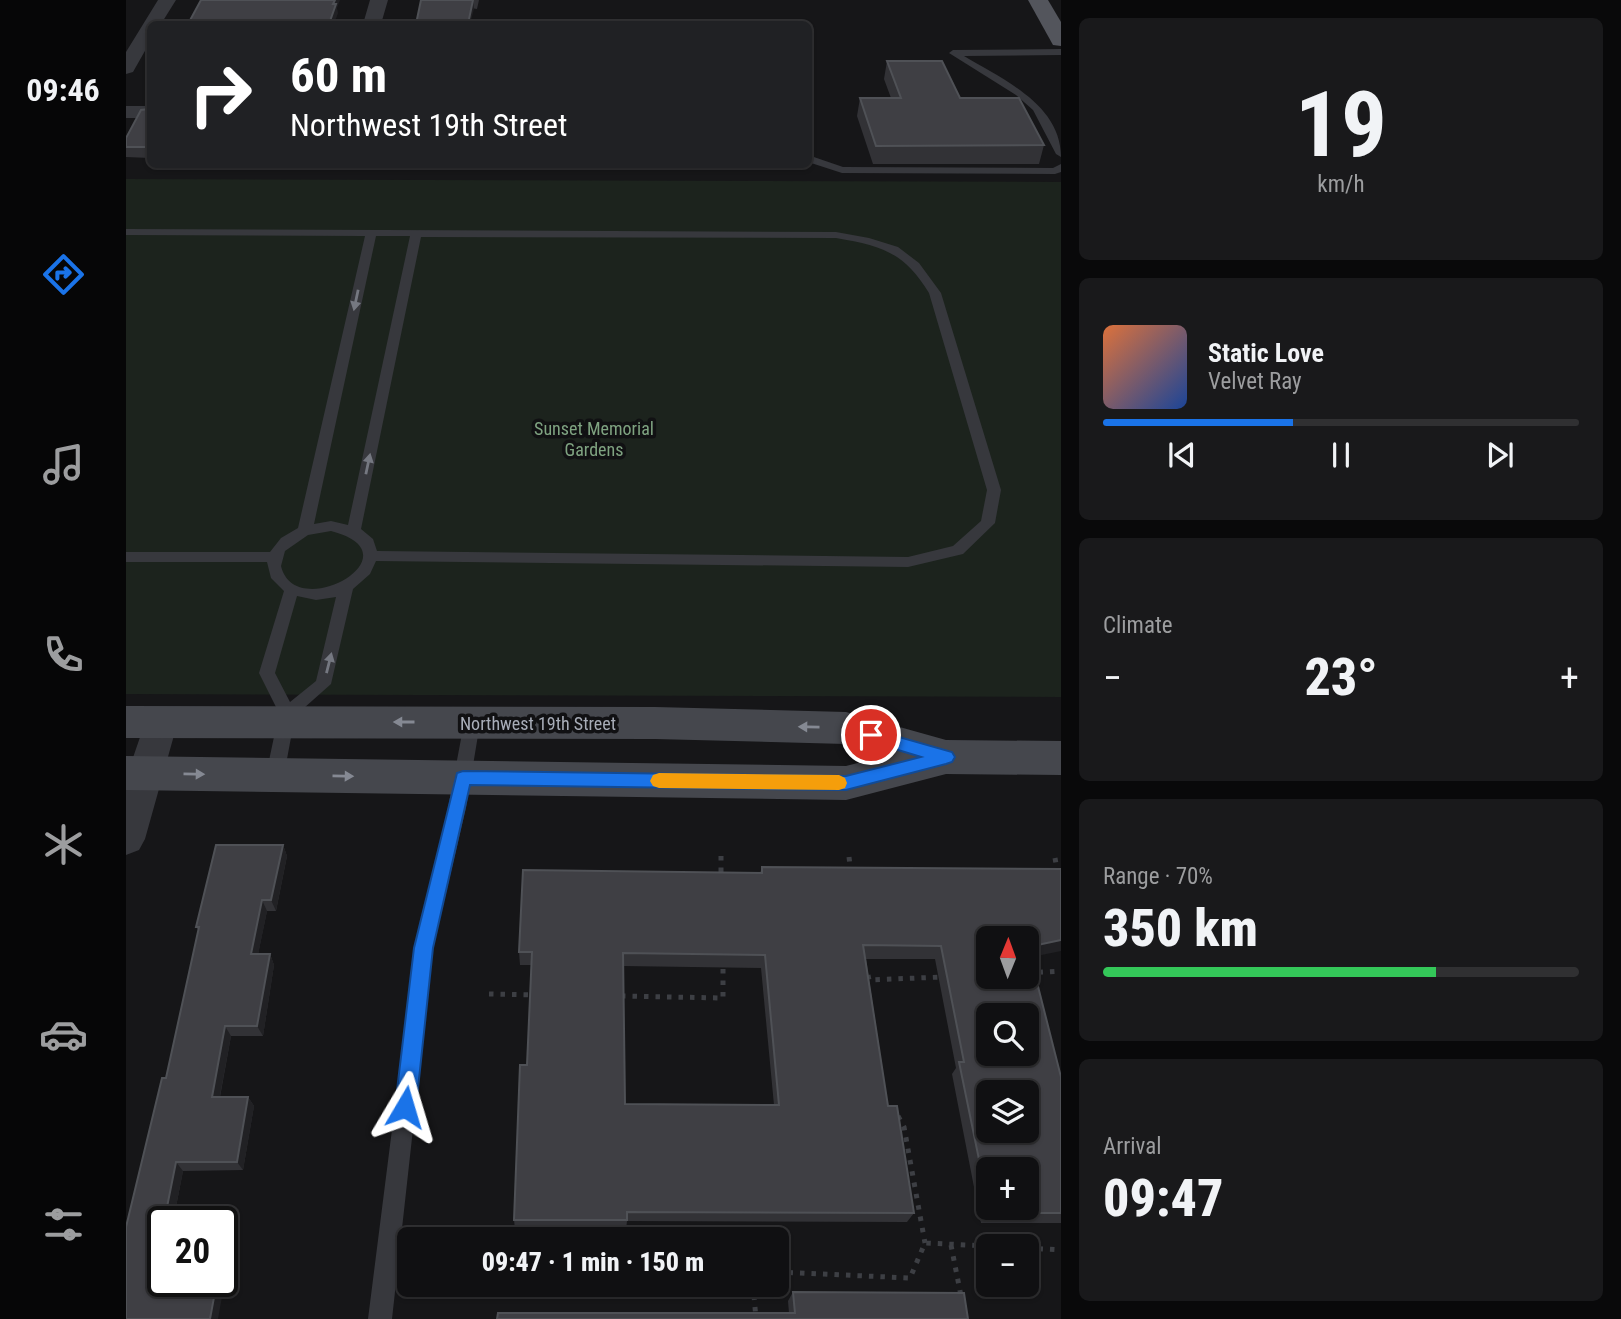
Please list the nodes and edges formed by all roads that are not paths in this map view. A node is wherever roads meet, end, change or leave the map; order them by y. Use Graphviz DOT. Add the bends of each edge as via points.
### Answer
graph roads {
  1 [pos="167,0"];
  2 [pos="379,0"];
  3 [pos="1038,0"];
  4 [pos="154,21"];
  5 [pos="373,21"];
  6 [pos="147,33"];
  7 [pos="1061,40"];
  8 [pos="1061,52"];
  9 [pos="126,68"];
  10 [pos="126,112"];
  11 [pos="147,112"];
  12 [pos="1061,154"];
  13 [pos="812,159"];
  14 [pos="1061,167"];
  15 [pos="126,232"];
  16 [pos="371,233"];
  17 [pos="416,233"];
  18 [pos="305,530"];
  19 [pos="354,530"];
  20 [pos="372,556"];
  21 [pos="126,557"];
  22 [pos="275,557"];
  23 [pos="346,587"];
  24 [pos="292,589"];
  25 [pos="287,717"];
  26 [pos="144,722"];
  27 [pos="472,723"];
  28 [pos="946,757"];
  29 [pos="1061,758"];
  30 [pos="135,773"];
  31 [pos="275,775"];
  32 [pos="463,778"];
  33 [pos="126,839"];
  34 [pos="380,1319"];
  1 -- 4 [label="street"];
  2 -- 5 [label="street"];
  3 -- 7 [label="main road"];
  6 -- 9 [label="street"];
  8 -- 12 [label="lane" via="953,53 1037,108"];
  10 -- 11 [label="street"];
  13 -- 14 [label="lane" via="842,170 1055,172"];
  15 -- 16 [label="lane"];
  16 -- 17 [label="lane"];
  16 -- 18 [label="lane, one-way"];
  19 -- 17 [label="lane, one-way"];
  17 -- 20 [label="lane" via="836,235 903,252 935,293 994,489 988,523 958,550 908,562"];
  18 -- 19 [label="lane" via="331,526"];
  18 -- 22 [label="lane"];
  19 -- 20 [label="lane" via="370,546"];
  20 -- 23 [label="lane" via="360,579"];
  21 -- 22 [label="lane"];
  22 -- 24 [label="lane" via="277,575"];
  23 -- 24 [label="lane" via="318,594"];
  25 -- 23 [label="lane, one-way" via="323,684"];
  24 -- 25 [label="lane" via="267,673"];
  25 -- 26 [label="street, Northwest 19th Street"];
  27 -- 25 [label="street, Northwest 19th Street, one-way"];
  25 -- 31 [label="lane"];
  26 -- 30 [label="street"];
  28 -- 27 [label="street, Northwest 19th Street, one-way" via="846,728"];
  27 -- 32 [label="lane"];
  28 -- 29 [label="street, Northwest 19th Street"];
  28 -- 32 [label="street, Northwest 19th Street" via="846,783"];
  30 -- 31 [label="street, Northwest 19th Street, one-way"];
  30 -- 33 [label="street"];
  31 -- 32 [label="street, Northwest 19th Street, one-way"];
  32 -- 34 [label="lane" via="424,948"];
}
